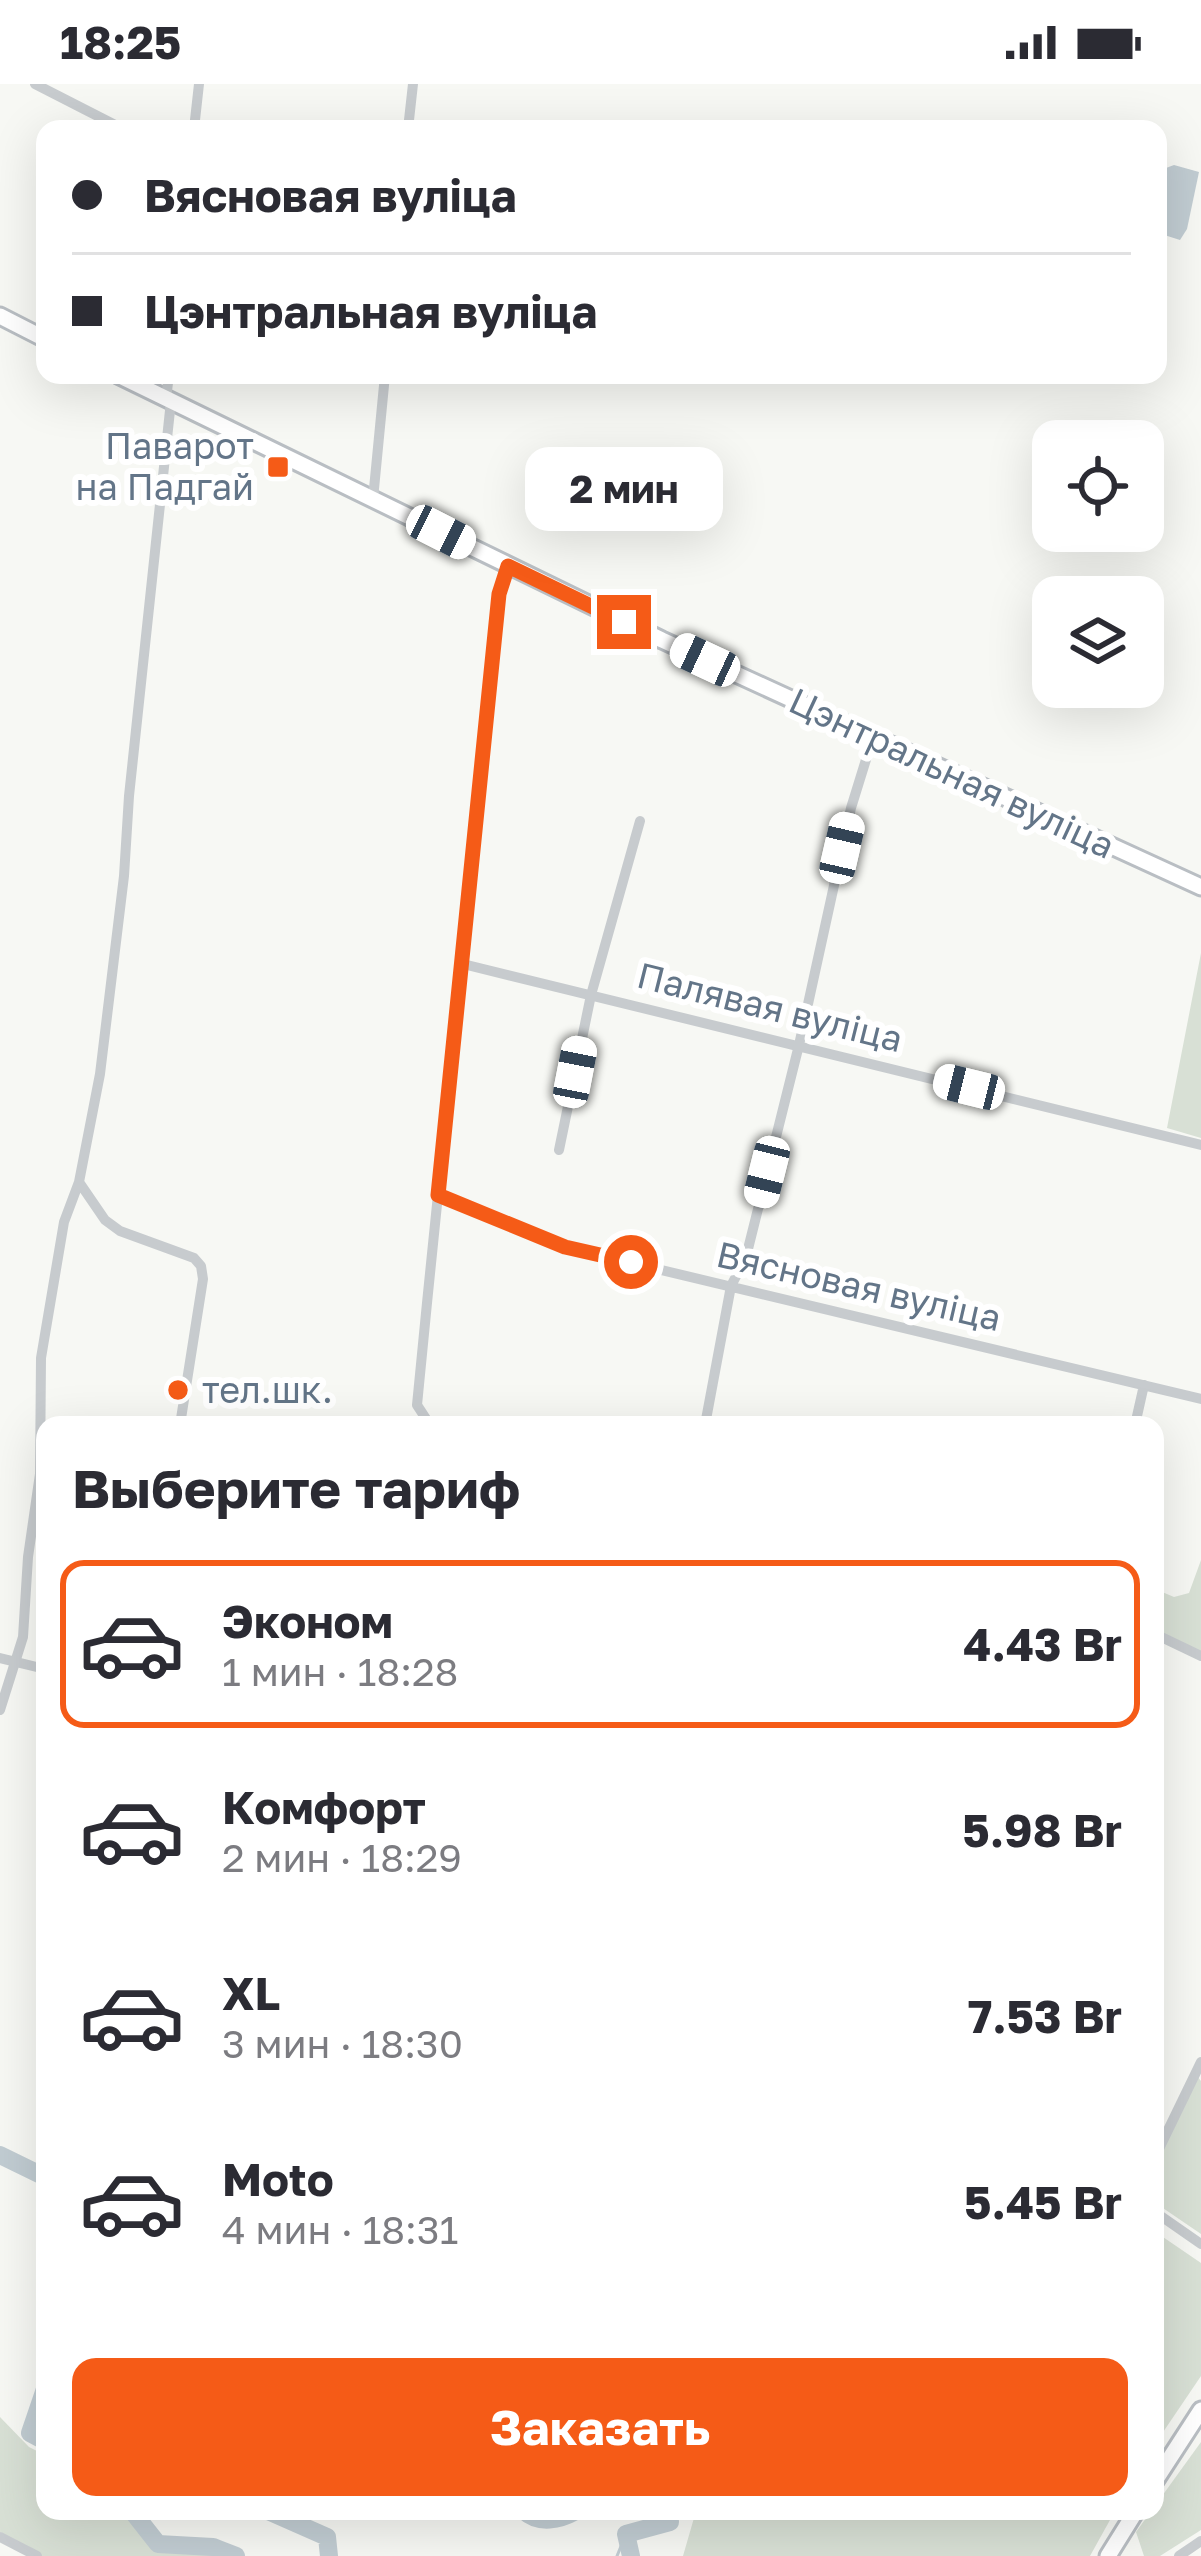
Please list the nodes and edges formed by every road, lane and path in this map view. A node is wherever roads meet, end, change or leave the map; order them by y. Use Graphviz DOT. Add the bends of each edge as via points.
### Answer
graph roads {
  1 [pos="35,84"];
  2 [pos="199,84"];
  3 [pos="413,84"];
  4 [pos="105,120"];
  5 [pos="195,120"];
  6 [pos="409,120"];
  7 [pos="0,316"];
  8 [pos="36,334"];
  9 [pos="136,384"];
  10 [pos="169,384"];
  11 [pos="384,384"];
  12 [pos="168,400"];
  13 [pos="373,499"];
  14 [pos="508,566"];
  15 [pos="873,737"];
  16 [pos="640,821"];
  17 [pos="1201,887"];
  18 [pos="464,964"];
  19 [pos="591,995"];
  20 [pos="799,1045"];
  21 [pos="1201,1145"];
  22 [pos="560,1150"];
  23 [pos="79,1182"];
  24 [pos="438,1195"];
  25 [pos="730,1286"];
  26 [pos="1144,1385"];
  27 [pos="1201,1399"];
  28 [pos="42,1416"];
  29 [pos="181,1416"];
  30 [pos="424,1416"];
  31 [pos="707,1416"];
  32 [pos="1137,1416"];
  33 [pos="36,1513"];
  34 [pos="1164,1638"];
  35 [pos="1201,1656"];
  36 [pos="0,1658"];
  37 [pos="16,1660"];
  38 [pos="36,1666"];
  39 [pos="0,1710"];
  40 [pos="1201,2062"];
  41 [pos="1164,2138"];
  42 [pos="1164,2218"];
  43 [pos="1201,2244"];
  44 [pos="1201,2410"];
  45 [pos="1164,2467"];
  46 [pos="1130,2520"];
  47 [pos="0,2537"];
  48 [pos="1201,2541"];
  49 [pos="37,2556"];
  50 [pos="1108,2556"];
  51 [pos="1179,2556"];
  1 -- 4 [label="street"];
  2 -- 5 [label="street"];
  3 -- 6 [label="street"];
  7 -- 8 [label="street"];
  9 -- 12 [label="street, Цэнтральная вуліца"];
  10 -- 12 [label="street"];
  11 -- 13 [label="street"];
  12 -- 13 [label="street, Цэнтральная вуліца"];
  12 -- 23 [label="street" via="124,876"];
  13 -- 14 [label="street, Цэнтральная вуліца"];
  14 -- 15 [label="street, Цэнтральная вуліца"];
  14 -- 18 [label="street"];
  15 -- 17 [label="street, Цэнтральная вуліца"];
  15 -- 20 [label="street"];
  16 -- 19 [label="street"];
  18 -- 19 [label="street, Палявая вуліца"];
  18 -- 24 [label="street"];
  19 -- 20 [label="street, Палявая вуліца"];
  19 -- 22 [label="street"];
  20 -- 21 [label="street, Палявая вуліца"];
  20 -- 25 [label="street" via="746,1257"];
  23 -- 28 [label="street" via="64,1222 41,1358"];
  23 -- 29 [label="street" via="120,1232 201,1266"];
  24 -- 25 [label="street, Вясновая вуліца" via="565,1247"];
  24 -- 30 [label="street" via="417,1405"];
  25 -- 26 [label="street, Вясновая вуліца"];
  25 -- 31 [label="street"];
  26 -- 27 [label="street, Вясновая вуліца"];
  26 -- 32 [label="street"];
  33 -- 37 [label="street"];
  34 -- 35 [label="street"];
  36 -- 37 [label="street"];
  37 -- 38 [label="street"];
  37 -- 39 [label="street"];
  40 -- 41 [label="street"];
  42 -- 43 [label="street"];
  44 -- 45 [label="street"];
  46 -- 50 [label="street"];
  47 -- 49 [label="street"];
  48 -- 51 [label="street"];
}
